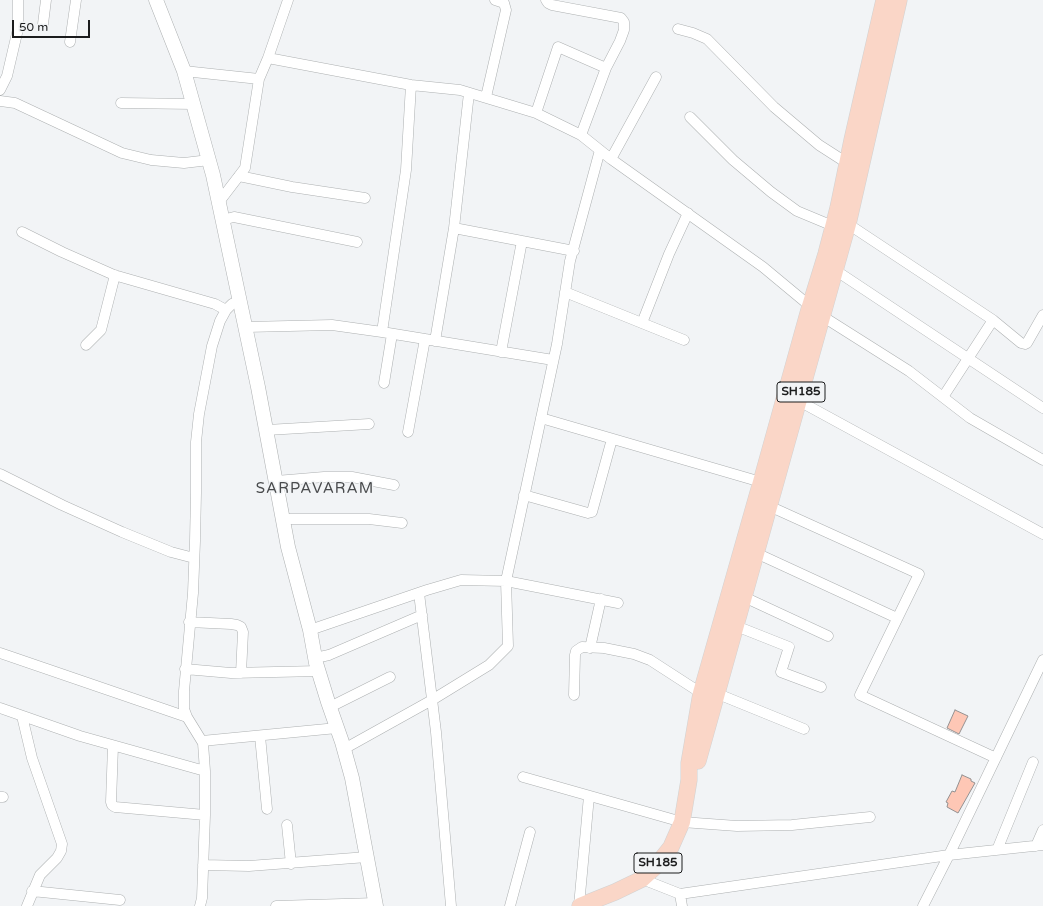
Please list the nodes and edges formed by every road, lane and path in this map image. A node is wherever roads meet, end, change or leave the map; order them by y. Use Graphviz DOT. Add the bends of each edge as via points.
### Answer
graph roads {
  1 [pos="18,0"];
  2 [pos="46,0"];
  3 [pos="76,0"];
  4 [pos="156,0"];
  5 [pos="288,0"];
  6 [pos="495,0"];
  7 [pos="546,0"];
  8 [pos="884,0"];
  9 [pos="899,0"];
  10 [pos="566,4"];
  11 [pos="43,24"];
  12 [pos="678,29"];
  13 [pos="70,42"];
  14 [pos="268,58"];
  15 [pos="606,68"];
  16 [pos="184,71"];
  17 [pos="656,77"];
  18 [pos="259,79"];
  19 [pos="411,85"];
  20 [pos="0,90"];
  21 [pos="469,93"];
  22 [pos="486,97"];
  23 [pos="0,101"];
  24 [pos="121,103"];
  25 [pos="194,104"];
  26 [pos="536,113"];
  27 [pos="690,117"];
  28 [pos="581,135"];
  29 [pos="600,150"];
  30 [pos="611,159"];
  31 [pos="209,160"];
  32 [pos="847,163"];
  33 [pos="239,176"];
  34 [pos="365,198"];
  35 [pos="219,202"];
  36 [pos="688,213"];
  37 [pos="222,220"];
  38 [pos="841,225"];
  39 [pos="454,228"];
  40 [pos="22,232"];
  41 [pos="522,241"];
  42 [pos="357,242"];
  43 [pos="574,251"];
  44 [pos="835,270"];
  45 [pos="115,275"];
  46 [pos="565,292"];
  47 [pos="240,300"];
  48 [pos="226,310"];
  49 [pos="816,311"];
  50 [pos="1043,315"];
  51 [pos="993,320"];
  52 [pos="642,323"];
  53 [pos="246,327"];
  54 [pos="387,333"];
  55 [pos="430,340"];
  56 [pos="684,340"];
  57 [pos="86,345"];
  58 [pos="501,352"];
  59 [pos="969,358"];
  60 [pos="553,360"];
  61 [pos="384,383"];
  62 [pos="944,397"];
  63 [pos="799,401"];
  64 [pos="1043,408"];
  65 [pos="541,418"];
  66 [pos="369,424"];
  67 [pos="267,430"];
  68 [pos="408,432"];
  69 [pos="612,439"];
  70 [pos="1043,460"];
  71 [pos="0,474"];
  72 [pos="276,480"];
  73 [pos="762,482"];
  74 [pos="394,485"];
  75 [pos="524,495"];
  76 [pos="769,506"];
  77 [pos="284,519"];
  78 [pos="402,523"];
  79 [pos="1043,534"];
  80 [pos="756,553"];
  81 [pos="194,558"];
  82 [pos="506,581"];
  83 [pos="419,592"];
  84 [pos="744,597"];
  85 [pos="601,599"];
  86 [pos="618,603"];
  87 [pos="422,615"];
  88 [pos="897,618"];
  89 [pos="189,622"];
  90 [pos="736,626"];
  91 [pos="310,630"];
  92 [pos="828,636"];
  93 [pos="590,648"];
  94 [pos="0,653"];
  95 [pos="1043,660"];
  96 [pos="317,664"];
  97 [pos="185,669"];
  98 [pos="242,673"];
  99 [pos="390,677"];
  100 [pos="821,687"];
  101 [pos="701,693"];
  102 [pos="718,694"];
  103 [pos="574,695"];
  104 [pos="432,700"];
  105 [pos="330,707"];
  106 [pos="0,708"];
  107 [pos="22,716"];
  108 [pos="187,717"];
  109 [pos="337,728"];
  110 [pos="804,729"];
  111 [pos="260,736"];
  112 [pos="202,741"];
  113 [pos="113,746"];
  114 [pos="344,749"];
  115 [pos="996,758"];
  116 [pos="1033,762"];
  117 [pos="205,771"];
  118 [pos="523,777"];
  119 [pos="689,780"];
  120 [pos="589,796"];
  121 [pos="267,809"];
  122 [pos="205,815"];
  123 [pos="870,817"];
  124 [pos="682,822"];
  125 [pos="287,825"];
  126 [pos="1043,830"];
  127 [pos="530,832"];
  128 [pos="1040,846"];
  129 [pos="997,850"];
  130 [pos="949,855"];
  131 [pos="367,857"];
  132 [pos="291,864"];
  133 [pos="203,865"];
  134 [pos="642,879"];
  135 [pos="32,891"];
  136 [pos="680,894"];
  137 [pos="120,900"];
  138 [pos="376,904"];
  139 [pos="27,906"];
  140 [pos="200,906"];
  141 [pos="276,906"];
  142 [pos="451,906"];
  143 [pos="510,906"];
  144 [pos="579,906"];
  145 [pos="682,906"];
  146 [pos="923,906"];
  1 -- 20 [label="street" via="18,29 7,76"];
  2 -- 11 [label="street"];
  3 -- 13 [label="street"];
  4 -- 16 [label="main road"];
  5 -- 14 [label="street"];
  6 -- 22 [label="street" via="504,3 506,10"];
  7 -- 10 [label="street" via="552,5"];
  8 -- 32 [label="main road, SH185"];
  9 -- 38 [label="main road, SH185"];
  10 -- 15 [label="street" via="621,18 624,22 620,41"];
  12 -- 32 [label="street" via="707,39 774,106 819,145"];
  14 -- 18 [label="street"];
  14 -- 19 [label="street"];
  15 -- 26 [label="street" via="558,47"];
  15 -- 28 [label="street"];
  16 -- 18 [label="street"];
  16 -- 25 [label="main road"];
  17 -- 30 [label="street"];
  18 -- 33 [label="street" via="245,168"];
  19 -- 21 [label="street"];
  19 -- 54 [label="street" via="406,170"];
  21 -- 22 [label="street"];
  21 -- 39 [label="street"];
  22 -- 26 [label="street"];
  23 -- 31 [label="street" via="15,103 122,153 151,160 184,163"];
  24 -- 25 [label="street"];
  25 -- 31 [label="main road"];
  26 -- 28 [label="street"];
  27 -- 38 [label="street" via="734,160 797,212"];
  28 -- 29 [label="street"];
  29 -- 30 [label="street"];
  29 -- 43 [label="street"];
  30 -- 36 [label="street"];
  31 -- 35 [label="main road"];
  32 -- 38 [label="main road, SH185"];
  33 -- 34 [label="street"];
  33 -- 35 [label="street"];
  35 -- 37 [label="main road"];
  36 -- 49 [label="street" via="763,267"];
  36 -- 52 [label="street"];
  37 -- 42 [label="street" via="234,217"];
  37 -- 47 [label="main road"];
  38 -- 44 [label="main road, SH185"];
  38 -- 49 [label="main road, SH185" via="826,254"];
  38 -- 51 [label="street"];
  39 -- 41 [label="street"];
  39 -- 55 [label="street"];
  40 -- 45 [label="street"];
  41 -- 43 [label="street"];
  41 -- 58 [label="street"];
  43 -- 46 [label="street"];
  44 -- 49 [label="main road, SH185"];
  44 -- 59 [label="street"];
  45 -- 48 [label="street" via="215,304"];
  45 -- 57 [label="street" via="101,330"];
  46 -- 52 [label="street"];
  46 -- 60 [label="street"];
  47 -- 48 [label="street"];
  47 -- 53 [label="main road"];
  48 -- 81 [label="street" via="212,346 199,414 196,442"];
  49 -- 62 [label="street" via="909,371"];
  49 -- 63 [label="main road, SH185"];
  49 -- 73 [label="main road, SH185"];
  50 -- 51 [label="street" via="1025,344"];
  51 -- 59 [label="street"];
  52 -- 56 [label="street"];
  53 -- 54 [label="street" via="332,325"];
  53 -- 67 [label="main road"];
  54 -- 55 [label="street"];
  54 -- 61 [label="street"];
  55 -- 58 [label="street"];
  55 -- 68 [label="street"];
  58 -- 60 [label="street"];
  59 -- 62 [label="street"];
  59 -- 64 [label="street"];
  60 -- 65 [label="street"];
  62 -- 70 [label="street" via="970,418"];
  63 -- 76 [label="main road, SH185"];
  63 -- 79 [label="street"];
  65 -- 69 [label="street"];
  65 -- 75 [label="street"];
  66 -- 67 [label="street"];
  67 -- 72 [label="main road"];
  69 -- 73 [label="street"];
  69 -- 75 [label="street" via="592,512"];
  71 -- 81 [label="street" via="122,532 171,552"];
  72 -- 74 [label="street" via="352,477"];
  72 -- 77 [label="main road"];
  73 -- 101 [label="main road, SH185"];
  75 -- 82 [label="street"];
  76 -- 80 [label="main road, SH185"];
  76 -- 88 [label="street" via="919,574"];
  77 -- 78 [label="street" via="369,519"];
  77 -- 91 [label="main road" via="288,547"];
  80 -- 84 [label="main road, SH185"];
  80 -- 88 [label="street"];
  81 -- 89 [label="street"];
  82 -- 83 [label="street" via="461,580"];
  82 -- 85 [label="street"];
  82 -- 104 [label="street" via="508,646 489,665"];
  83 -- 87 [label="street"];
  83 -- 91 [label="street"];
  84 -- 90 [label="main road, SH185"];
  84 -- 92 [label="street"];
  85 -- 86 [label="street"];
  85 -- 93 [label="street"];
  87 -- 96 [label="street" via="330,655"];
  87 -- 104 [label="street"];
  88 -- 115 [label="street" via="860,695"];
  89 -- 97 [label="street"];
  89 -- 98 [label="street" via="231,624 241,627"];
  90 -- 100 [label="street" via="789,648 781,672"];
  90 -- 102 [label="main road, SH185"];
  91 -- 96 [label="main road"];
  93 -- 101 [label="street" via="634,654 650,660"];
  93 -- 103 [label="street" via="582,647 576,651"];
  94 -- 108 [label="street"];
  95 -- 115 [label="street"];
  96 -- 98 [label="street"];
  96 -- 105 [label="main road"];
  97 -- 98 [label="street"];
  97 -- 108 [label="street" via="184,709"];
  99 -- 105 [label="street"];
  101 -- 119 [label="main road, SH185" via="689,763"];
  102 -- 110 [label="street"];
  102 -- 119 [label="main road, SH185" via="698,764"];
  104 -- 114 [label="street"];
  104 -- 142 [label="street"];
  105 -- 109 [label="main road"];
  106 -- 107 [label="street"];
  107 -- 113 [label="street"];
  107 -- 135 [label="street" via="32,758 62,844 57,858 40,874"];
  108 -- 112 [label="street"];
  109 -- 111 [label="street"];
  109 -- 114 [label="main road"];
  111 -- 112 [label="street"];
  111 -- 121 [label="street"];
  112 -- 117 [label="street"];
  113 -- 117 [label="street"];
  113 -- 122 [label="street" via="111,802 114,807"];
  114 -- 131 [label="main road" via="359,808"];
  115 -- 130 [label="street"];
  116 -- 129 [label="street"];
  117 -- 122 [label="street"];
  118 -- 120 [label="street"];
  119 -- 124 [label="main road, SH185"];
  120 -- 124 [label="street"];
  120 -- 144 [label="street"];
  122 -- 133 [label="street"];
  123 -- 124 [label="street" via="737,826"];
  124 -- 134 [label="main road, SH185" via="671,847"];
  125 -- 132 [label="street"];
  126 -- 128 [label="street"];
  127 -- 143 [label="street"];
  128 -- 129 [label="street"];
  129 -- 130 [label="street"];
  130 -- 136 [label="street"];
  130 -- 146 [label="street"];
  131 -- 132 [label="street"];
  131 -- 138 [label="main road"];
  132 -- 133 [label="street"];
  133 -- 140 [label="street"];
  134 -- 136 [label="street"];
  134 -- 144 [label="main road, SH185"];
  135 -- 137 [label="street"];
  135 -- 139 [label="street"];
  136 -- 145 [label="street"];
  138 -- 141 [label="street"];
}
